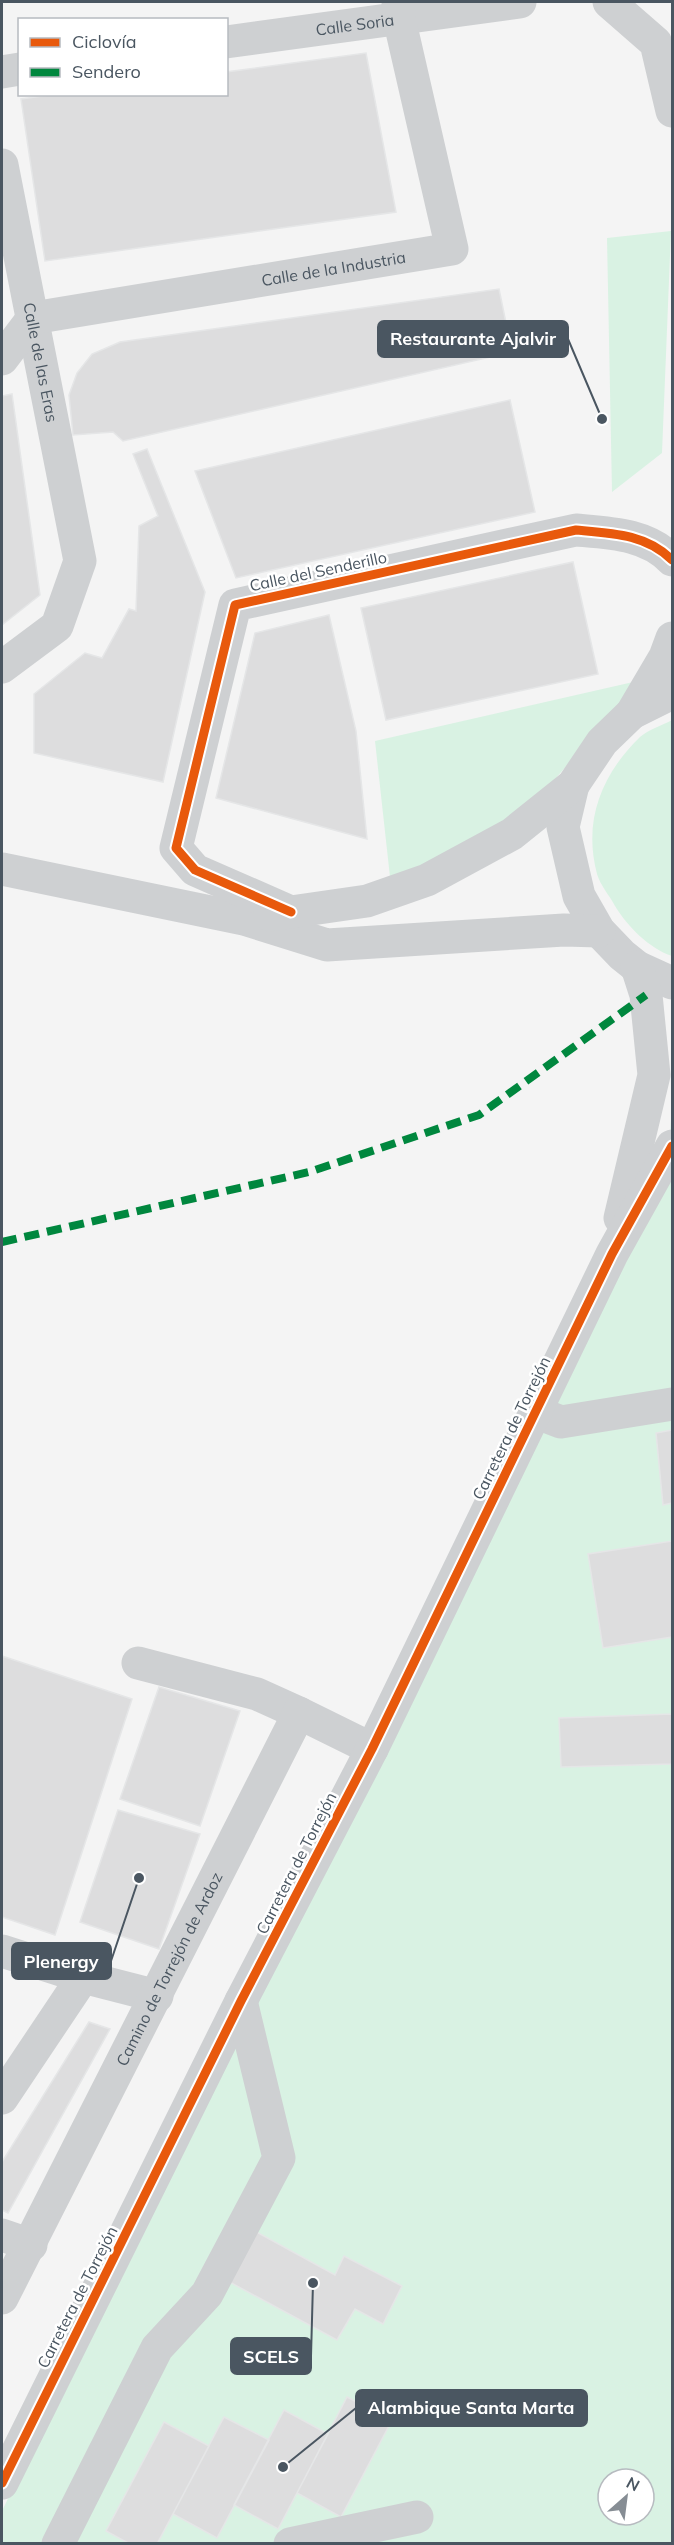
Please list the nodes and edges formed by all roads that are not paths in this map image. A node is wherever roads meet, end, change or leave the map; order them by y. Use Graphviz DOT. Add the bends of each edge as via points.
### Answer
graph roads {
  1 [pos="520,2"];
  2 [pos="609,2"];
  3 [pos="398,10"];
  4 [pos="228,42"];
  5 [pos="18,69"];
  6 [pos="2,72"];
  7 [pos="672,111"];
  8 [pos="2,165"];
  9 [pos="33,318"];
  10 [pos="2,359"];
  11 [pos="672,560"];
  12 [pos="672,638"];
  13 [pos="2,667"];
  14 [pos="672,693"];
  15 [pos="632,713"];
  16 [pos="573,785"];
  17 [pos="2,869"];
  18 [pos="291,912"];
  19 [pos="244,919"];
  20 [pos="599,931"];
  21 [pos="637,967"];
  22 [pos="672,983"];
  23 [pos="672,1146"];
  24 [pos="612,1254"];
  25 [pos="672,1404"];
  26 [pos="535,1412"];
  27 [pos="138,1663"];
  28 [pos="299,1713"];
  29 [pos="372,1749"];
  30 [pos="2,1951"];
  31 [pos="83,1977"];
  32 [pos="157,1996"];
  33 [pos="242,2001"];
  34 [pos="2,2098"];
  35 [pos="16,2240"];
  36 [pos="2,2298"];
  37 [pos="2,2483"];
  38 [pos="417,2517"];
  39 [pos="58,2544"];
  40 [pos="290,2544"];
  1 -- 3 [label="street, Calle Soria"];
  2 -- 7 [label="street" via="656,44"];
  3 -- 4 [label="street, Calle Soria"];
  3 -- 9 [label="street, Calle de la Industria" via="452,249"];
  5 -- 6 [label="street"];
  8 -- 9 [label="street, Calle de las Eras"];
  9 -- 10 [label="street"];
  9 -- 13 [label="street, Calle de las Eras" via="80,561 57,626"];
  11 -- 18 [label="street, Calle del Senderillo" via="661,548 621,533 576,531 235,605 176,848 195,870"];
  12 -- 15 [label="street"];
  14 -- 15 [label="street"];
  15 -- 16 [label="street" via="602,742"];
  16 -- 18 [label="street" via="512,834 427,880 367,901"];
  16 -- 20 [label="street" via="563,826 579,896"];
  17 -- 19 [label="street"];
  18 -- 19 [label="street"];
  19 -- 20 [label="street" via="327,945"];
  20 -- 21 [label="street"];
  21 -- 22 [label="street"];
  21 -- 24 [label="street" via="646,995 654,1075"];
  23 -- 24 [label="street"];
  24 -- 26 [label="street, Carretera de Torrejón"];
  25 -- 26 [label="street" via="561,1422"];
  26 -- 29 [label="street, Carretera de Torrejón"];
  27 -- 28 [label="street" via="257,1694"];
  28 -- 29 [label="street"];
  28 -- 32 [label="street, Camino de Torrejón de Ardoz"];
  29 -- 33 [label="street, Carretera de Torrejón"];
  30 -- 31 [label="street"];
  31 -- 32 [label="street"];
  31 -- 34 [label="street"];
  32 -- 35 [label="street, Camino de Torrejón de Ardoz"];
  33 -- 37 [label="street, Carretera de Torrejón"];
  33 -- 39 [label="street" via="279,2158 207,2294 158,2348"];
  35 -- 36 [label="street, Camino de Torrejón de Ardoz"];
  38 -- 40 [label="street"];
}
